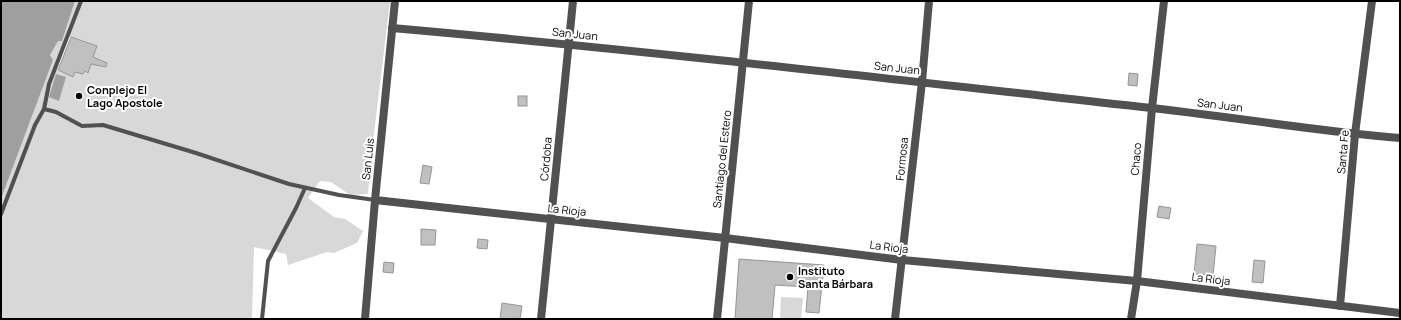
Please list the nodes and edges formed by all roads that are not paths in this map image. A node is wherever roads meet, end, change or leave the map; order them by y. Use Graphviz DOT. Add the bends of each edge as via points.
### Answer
graph roads {
  1 [pos="80,1"];
  2 [pos="395,1"];
  3 [pos="573,1"];
  4 [pos="749,1"];
  5 [pos="929,1"];
  6 [pos="1164,1"];
  7 [pos="1372,1"];
  8 [pos="392,28"];
  9 [pos="568,44"];
  10 [pos="742,62"];
  11 [pos="922,82"];
  12 [pos="1152,108"];
  13 [pos="44,109"];
  14 [pos="1355,134"];
  15 [pos="1400,138"];
  16 [pos="305,188"];
  17 [pos="375,200"];
  18 [pos="1,214"];
  19 [pos="552,219"];
  20 [pos="724,238"];
  21 [pos="902,260"];
  22 [pos="1137,281"];
  23 [pos="1340,306"];
  24 [pos="1400,313"];
  25 [pos="262,319"];
  26 [pos="365,319"];
  27 [pos="542,319"];
  28 [pos="717,319"];
  29 [pos="895,319"];
  30 [pos="1131,319"];
  1 -- 13 [label="lane" via="49,84"];
  2 -- 8 [label="street, San Luis"];
  3 -- 9 [label="street, Córdoba"];
  4 -- 10 [label="street, Santiago del Estero"];
  5 -- 11 [label="street, Formosa"];
  6 -- 12 [label="street, Chaco"];
  7 -- 14 [label="street, Santa Fe"];
  8 -- 9 [label="street, San Juan"];
  8 -- 17 [label="street, San Luis"];
  9 -- 10 [label="street, San Juan"];
  9 -- 19 [label="street, Córdoba"];
  10 -- 11 [label="street, San Juan"];
  10 -- 20 [label="street, Santiago del Estero"];
  11 -- 12 [label="street, San Juan"];
  11 -- 21 [label="street, Formosa"];
  12 -- 14 [label="street, San Juan"];
  12 -- 22 [label="street, Chaco"];
  13 -- 16 [label="lane" via="56,112 82,126 103,125"];
  13 -- 18 [label="lane" via="35,125"];
  14 -- 15 [label="street, San Juan"];
  14 -- 23 [label="street, Santa Fe"];
  16 -- 17 [label="lane" via="339,196"];
  16 -- 25 [label="lane" via="268,261"];
  17 -- 19 [label="street, La Rioja"];
  17 -- 26 [label="street, San Luis"];
  19 -- 20 [label="street, La Rioja"];
  19 -- 27 [label="street, Córdoba"];
  20 -- 21 [label="street, La Rioja"];
  20 -- 28 [label="street, Santiago del Estero"];
  21 -- 22 [label="street, La Rioja"];
  21 -- 29 [label="street, Formosa"];
  22 -- 23 [label="street, La Rioja"];
  22 -- 30 [label="street, Chaco"];
  23 -- 24 [label="street, La Rioja"];
}
